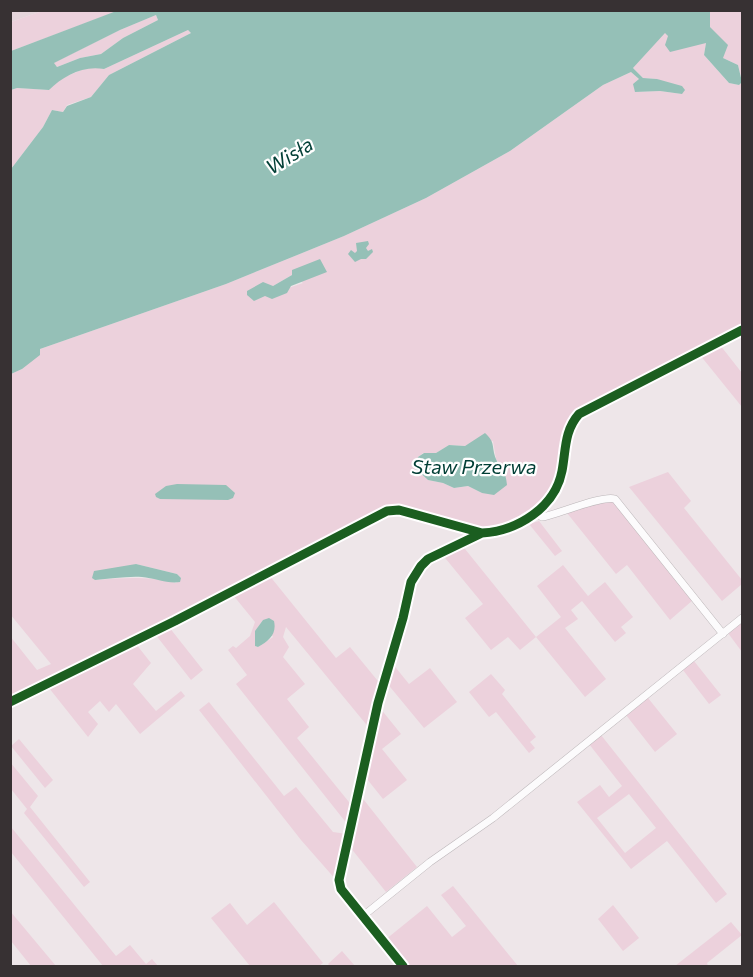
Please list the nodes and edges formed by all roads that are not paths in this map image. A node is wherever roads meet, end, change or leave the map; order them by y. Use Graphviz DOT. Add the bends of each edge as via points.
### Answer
graph roads {
  1 [pos="742,330"];
  2 [pos="536,513"];
  3 [pos="482,533"];
  4 [pos="742,618"];
  5 [pos="723,634"];
  6 [pos="10,702"];
  7 [pos="363,916"];
  8 [pos="403,966"];
  1 -- 2 [label="street" via="579,414 567,435 559,484"];
  2 -- 3 [label="street" via="511,527"];
  2 -- 5 [label="street" via="542,517 615,499"];
  3 -- 6 [label="street" via="399,510 387,512"];
  3 -- 7 [label="street" via="428,559 411,582 378,703 339,880 341,889"];
  4 -- 5 [label="street"];
  5 -- 7 [label="street" via="493,818"];
  7 -- 8 [label="street"];
}
